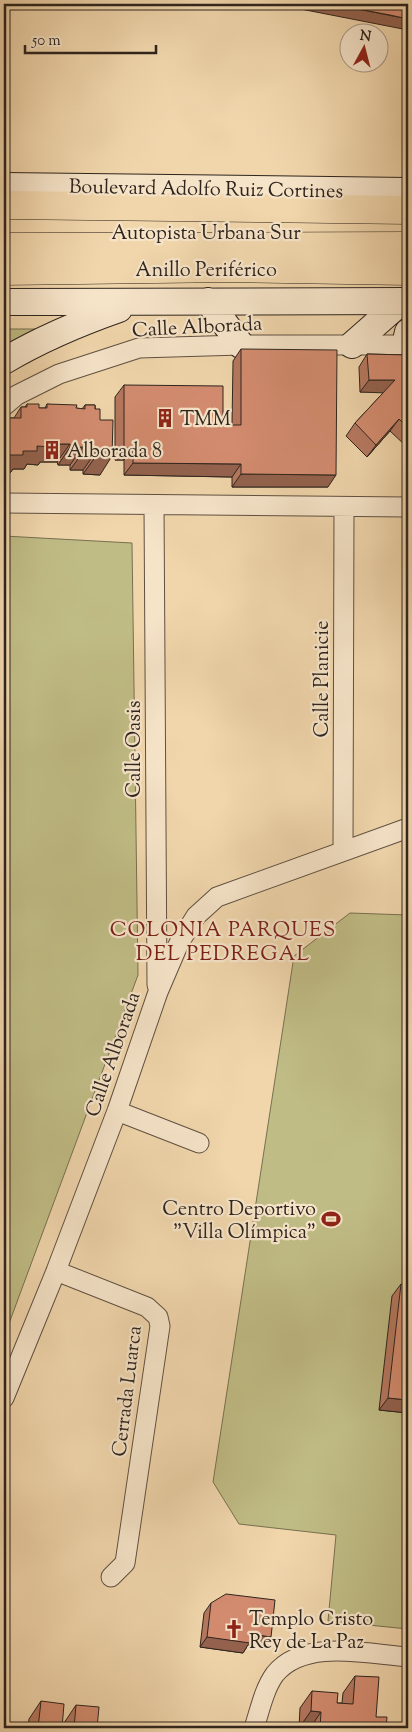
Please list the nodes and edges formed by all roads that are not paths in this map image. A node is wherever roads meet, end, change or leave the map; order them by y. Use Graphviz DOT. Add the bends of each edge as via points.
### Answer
graph roads {
  1 [pos="4,186"];
  2 [pos="398,191"];
  3 [pos="4,205"];
  4 [pos="49,206"];
  5 [pos="408,210"];
  6 [pos="408,232"];
  7 [pos="4,233"];
  8 [pos="408,246"];
  9 [pos="4,247"];
  10 [pos="4,271"];
  11 [pos="408,271"];
  12 [pos="208,301"];
  13 [pos="405,301"];
  14 [pos="4,302"];
  15 [pos="140,302"];
  16 [pos="407,339"];
  17 [pos="352,344"];
  18 [pos="241,345"];
  19 [pos="4,361"];
  20 [pos="4,406"];
  21 [pos="4,503"];
  22 [pos="154,505"];
  23 [pos="344,507"];
  24 [pos="408,507"];
  25 [pos="408,828"];
  26 [pos="343,850"];
  27 [pos="158,992"];
  28 [pos="117,1111"];
  29 [pos="199,1143"];
  30 [pos="56,1270"];
  31 [pos="4,1398"];
  32 [pos="111,1577"];
  33 [pos="408,1657"];
  34 [pos="254,1728"];
  1 -- 2 [label="main road, Boulevard Adolfo Ruiz Cortines"];
  2 -- 4 [label="highway"];
  3 -- 4 [label="highway"];
  4 -- 5 [label="highway"];
  6 -- 7 [label="highway, Autopista Urbana Sur"];
  8 -- 9 [label="highway, Autopista Urbana Sur"];
  10 -- 11 [label="highway, Anillo Periférico" via="231,268"];
  12 -- 13 [label="main road"];
  12 -- 15 [label="main road"];
  12 -- 18 [label="main road"];
  13 -- 17 [label="main road"];
  14 -- 15 [label="main road"];
  15 -- 19 [label="main road" via="77,324"];
  16 -- 17 [label="street, Calle Alborada"];
  17 -- 18 [label="street, Calle Alborada"];
  18 -- 20 [label="street, Calle Alborada" via="140,348 59,374 17,394"];
  21 -- 22 [label="street"];
  22 -- 23 [label="street"];
  22 -- 27 [label="street, Calle Oasis"];
  23 -- 24 [label="street"];
  23 -- 26 [label="street, Calle Planicie"];
  25 -- 26 [label="street, Calle Alborada"];
  26 -- 27 [label="street, Calle Alborada" via="216,898 196,916 179,943"];
  27 -- 28 [label="street, Calle Alborada"];
  28 -- 29 [label="street"];
  28 -- 30 [label="street, Calle Alborada"];
  30 -- 31 [label="street, Calle Alborada"];
  30 -- 32 [label="street, Cerrada Luarca" via="147,1307 158,1317 160,1326 125,1563"];
  33 -- 34 [label="street" via="335,1651 309,1652 293,1659 276,1674"];
}
